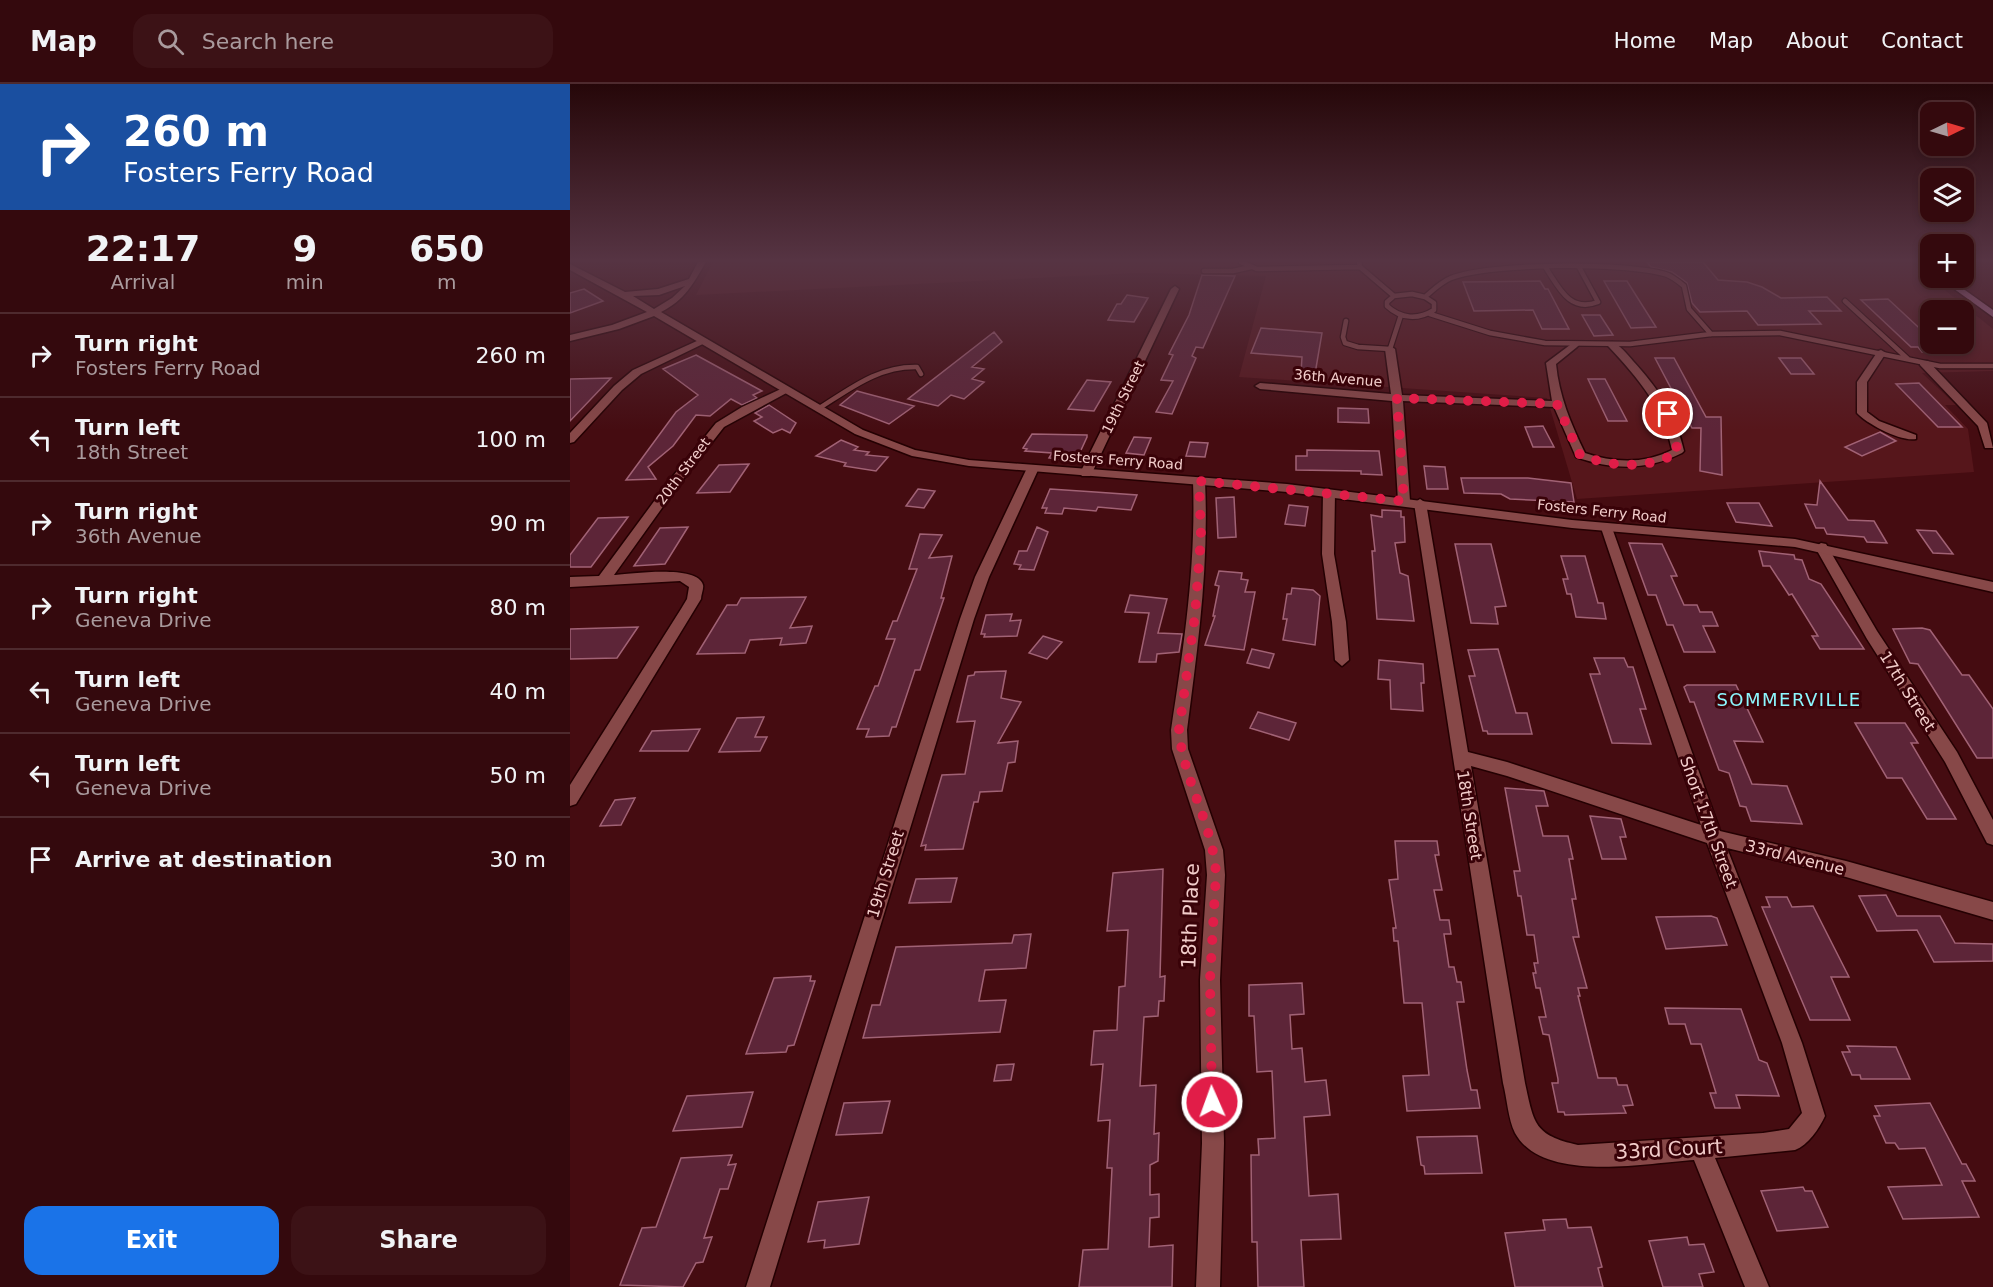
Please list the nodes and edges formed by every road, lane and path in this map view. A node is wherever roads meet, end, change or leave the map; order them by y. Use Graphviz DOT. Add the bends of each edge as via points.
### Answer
graph roads {
  1 [pos="637,318"];
  2 [pos="1161,318"];
  3 [pos="1400,318"];
  4 [pos="1443,318"];
  5 [pos="1697,318"];
  6 [pos="1864,318"];
  7 [pos="666,319"];
  8 [pos="1346,321"];
  9 [pos="619,326"];
  10 [pos="1711,334"];
  11 [pos="570,338"];
  12 [pos="702,342"];
  13 [pos="1574,345"];
  14 [pos="1612,345"];
  15 [pos="1390,349"];
  16 [pos="1881,353"];
  17 [pos="1910,360"];
  18 [pos="1924,363"];
  19 [pos="1993,366"];
  20 [pos="921,374"];
  21 [pos="1260,386"];
  22 [pos="787,390"];
  23 [pos="1397,398"];
  24 [pos="1557,404"];
  25 [pos="818,409"];
  26 [pos="1912,437"];
  27 [pos="570,440"];
  28 [pos="1989,446"];
  29 [pos="1033,468"];
  30 [pos="1086,473"];
  31 [pos="1199,481"];
  32 [pos="1329,493"];
  33 [pos="1412,502"];
  34 [pos="1606,528"];
  35 [pos="1821,547"];
  36 [pos="603,580"];
  37 [pos="570,582"];
  38 [pos="1993,587"];
  39 [pos="1342,660"];
  40 [pos="1461,757"];
  41 [pos="570,799"];
  42 [pos="1714,837"];
  43 [pos="1993,837"];
  44 [pos="1993,911"];
  45 [pos="1814,1116"];
  46 [pos="1524,1127"];
  47 [pos="1700,1148"];
  48 [pos="758,1287"];
  49 [pos="1208,1287"];
  50 [pos="1756,1287"];
  1 -- 9 [label="street"];
  2 -- 30 [label="street, 19th Street"];
  3 -- 15 [label="lane"];
  4 -- 13 [label="lane" via="1490,333"];
  5 -- 10 [label="lane"];
  6 -- 17 [label="lane"];
  7 -- 9 [label="street"];
  7 -- 12 [label="street, Fosters Ferry Road"];
  8 -- 15 [label="lane" via="1345,343"];
  9 -- 11 [label="street"];
  10 -- 14 [label="lane"];
  10 -- 16 [label="lane" via="1780,333"];
  12 -- 22 [label="street, Fosters Ferry Road"];
  12 -- 27 [label="street" via="637,372"];
  13 -- 14 [label="lane"];
  13 -- 24 [label="street" via="1551,363"];
  14 -- 24 [label="street" via="1663,406 1678,452 1644,464 1596,461 1580,455"];
  15 -- 23 [label="street, 18th Street"];
  16 -- 17 [label="lane"];
  16 -- 26 [label="street" via="1862,382 1862,413 1875,423"];
  17 -- 18 [label="lane"];
  18 -- 19 [label="lane"];
  18 -- 28 [label="street" via="1983,425"];
  20 -- 25 [label="lane" via="917,367 886,368"];
  21 -- 23 [label="street, 36th Avenue"];
  22 -- 25 [label="street, Fosters Ferry Road"];
  22 -- 36 [label="street, 20th Street" via="720,425"];
  23 -- 24 [label="street, 36th Avenue"];
  23 -- 33 [label="street, 18th Street"];
  25 -- 29 [label="street, Fosters Ferry Road" via="867,436 912,453"];
  29 -- 30 [label="street, Fosters Ferry Road"];
  29 -- 48 [label="street, 19th Street" via="982,577 967,619"];
  30 -- 31 [label="street, Fosters Ferry Road"];
  31 -- 32 [label="street, Fosters Ferry Road"];
  31 -- 49 [label="street, 18th Place" via="1201,536 1195,615 1179,730 1180,749 1214,850 1216,874 1210,980 1214,1143"];
  32 -- 33 [label="street, Fosters Ferry Road"];
  32 -- 39 [label="street" via="1328,554"];
  33 -- 34 [label="street, Fosters Ferry Road"];
  33 -- 40 [label="street, 18th Street"];
  34 -- 35 [label="street, Fosters Ferry Road"];
  34 -- 42 [label="street, Short 17th Street"];
  35 -- 38 [label="street, Fosters Ferry Road"];
  35 -- 43 [label="street, 17th Street" via="1951,757"];
  36 -- 37 [label="street"];
  36 -- 41 [label="street" via="683,576 696,585 686,613"];
  40 -- 42 [label="street, 33rd Avenue"];
  40 -- 46 [label="street, 18th Street"];
  42 -- 44 [label="street, 33rd Avenue"];
  42 -- 45 [label="street, Short 17th Street" via="1792,1043"];
  45 -- 47 [label="street, 33rd Court" via="1795,1139"];
  46 -- 47 [label="street, 33rd Court" via="1547,1149 1578,1156"];
  47 -- 50 [label="street"];
}
